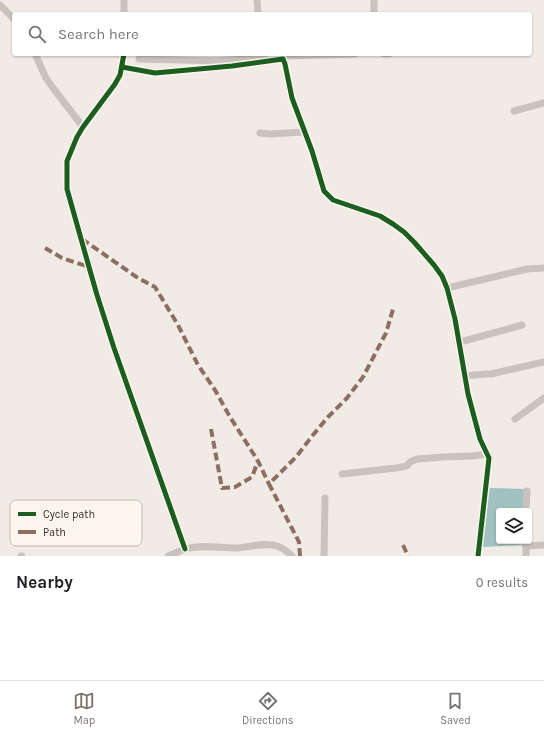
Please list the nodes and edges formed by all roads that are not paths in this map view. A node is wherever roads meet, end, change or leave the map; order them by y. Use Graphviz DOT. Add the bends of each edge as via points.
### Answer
graph roads {
  1 [pos="124,0"];
  2 [pos="257,0"];
  3 [pos="374,0"];
  4 [pos="0,5"];
  5 [pos="124,12"];
  6 [pos="258,12"];
  7 [pos="374,12"];
  8 [pos="12,17"];
  9 [pos="36,56"];
  10 [pos="124,56"];
  11 [pos="259,56"];
  12 [pos="307,56"];
  13 [pos="283,57"];
  14 [pos="138,59"];
  15 [pos="122,67"];
  16 [pos="544,103"];
  17 [pos="514,111"];
  18 [pos="83,127"];
  19 [pos="305,132"];
  20 [pos="260,133"];
  21 [pos="544,268"];
  22 [pos="446,288"];
  23 [pos="522,325"];
  24 [pos="460,342"];
  25 [pos="544,362"];
  26 [pos="465,376"];
  27 [pos="544,398"];
  28 [pos="515,419"];
  29 [pos="488,454"];
  30 [pos="342,474"];
  31 [pos="527,491"];
  32 [pos="325,498"];
  33 [pos="526,508"];
  34 [pos="526,544"];
  35 [pos="532,544"];
  36 [pos="544,545"];
  37 [pos="185,549"];
  38 [pos="168,556"];
  39 [pos="292,556"];
  40 [pos="324,556"];
  41 [pos="478,556"];
  42 [pos="526,556"];
  1 -- 5 [label="street"];
  2 -- 6 [label="street"];
  3 -- 7 [label="street"];
  4 -- 8 [label="street"];
  9 -- 18 [label="street" via="52,88"];
  10 -- 15 [label="street"];
  11 -- 13 [label="street"];
  11 -- 14 [label="street" via="217,60"];
  12 -- 13 [label="street"];
  13 -- 15 [label="street" via="232,66 155,73"];
  13 -- 19 [label="street" via="292,98"];
  15 -- 18 [label="street" via="115,84"];
  16 -- 17 [label="street"];
  18 -- 37 [label="street" via="67,161 67,189 96,295"];
  19 -- 20 [label="street"];
  19 -- 22 [label="street" via="324,191 333,200 380,216 404,232 434,265 442,276"];
  21 -- 22 [label="street" via="527,269"];
  22 -- 24 [label="street"];
  23 -- 24 [label="street"];
  24 -- 26 [label="street"];
  25 -- 26 [label="street" via="491,374"];
  26 -- 29 [label="street" via="480,439"];
  27 -- 28 [label="street"];
  29 -- 30 [label="street" via="417,459 407,466"];
  29 -- 41 [label="street"];
  31 -- 33 [label="street"];
  32 -- 40 [label="street"];
  34 -- 42 [label="street"];
  35 -- 36 [label="street"];
  37 -- 38 [label="street"];
  37 -- 39 [label="street" via="265,545 276,546"];
}
